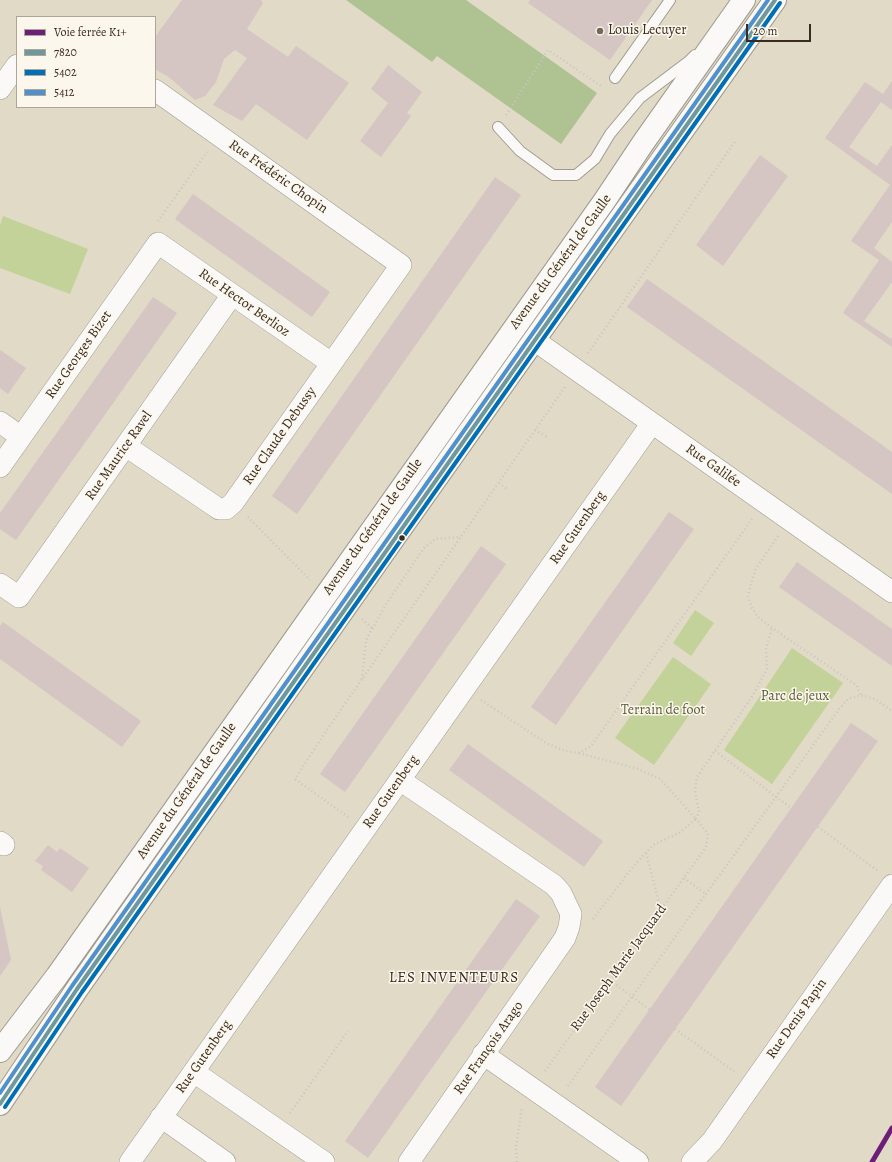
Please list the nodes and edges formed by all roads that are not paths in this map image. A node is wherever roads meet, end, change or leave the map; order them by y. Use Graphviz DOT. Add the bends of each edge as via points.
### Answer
graph roads {
  1 [pos="670,0"];
  2 [pos="743,0"];
  3 [pos="775,0"];
  4 [pos="16,66"];
  5 [pos="615,78"];
  6 [pos="0,89"];
  7 [pos="156,91"];
  8 [pos="498,127"];
  9 [pos="158,243"];
  10 [pos="401,265"];
  11 [pos="232,295"];
  12 [pos="534,340"];
  13 [pos="331,363"];
  14 [pos="0,422"];
  15 [pos="652,423"];
  16 [pos="21,437"];
  17 [pos="126,446"];
  18 [pos="0,467"];
  19 [pos="0,584"];
  20 [pos="892,592"];
  21 [pos="400,780"];
  22 [pos="886,879"];
  23 [pos="0,1051"];
  24 [pos="484,1054"];
  25 [pos="194,1072"];
  26 [pos="0,1104"];
  27 [pos="161,1118"];
  28 [pos="697,1158"];
  29 [pos="130,1162"];
  30 [pos="225,1162"];
  31 [pos="324,1162"];
  32 [pos="410,1162"];
  33 [pos="638,1162"];
  1 -- 5 [label="lane"];
  2 -- 8 [label="lane" via="689,61 640,98 610,134 595,159 576,175 553,175 520,151"];
  2 -- 23 [label="main road, Avenue du Général de Gaulle" via="605,200 57,976"];
  3 -- 12 [label="main road, Avenue du Général de Gaulle"];
  4 -- 6 [label="street"];
  7 -- 10 [label="street, Rue Frédéric Chopin"];
  9 -- 11 [label="street, Rue Hector Berlioz"];
  9 -- 16 [label="street, Rue Georges Bizet"];
  10 -- 13 [label="street, Rue Claude Debussy"];
  11 -- 13 [label="street, Rue Hector Berlioz"];
  11 -- 17 [label="street, Rue Maurice Ravel"];
  12 -- 15 [label="street, Rue Galilée"];
  12 -- 26 [label="main road, Avenue du Général de Gaulle" via="77,989"];
  13 -- 17 [label="street, Rue Claude Debussy" via="233,503 226,509 219,509"];
  14 -- 16 [label="street"];
  15 -- 20 [label="street, Rue Galilée"];
  15 -- 21 [label="street, Rue Gutenberg"];
  16 -- 18 [label="street, Rue Georges Bizet"];
  17 -- 19 [label="street, Rue Maurice Ravel" via="19,597"];
  21 -- 24 [label="street, Rue François Arago" via="554,885 571,914 565,938"];
  21 -- 25 [label="street, Rue Gutenberg"];
  22 -- 28 [label="street, Rue Denis Papin" via="752,1084"];
  24 -- 32 [label="street, Rue François Arago"];
  24 -- 33 [label="street"];
  25 -- 27 [label="street, Rue Gutenberg"];
  25 -- 31 [label="street"];
  27 -- 29 [label="street, Rue Gutenberg"];
  27 -- 30 [label="street"];
}
